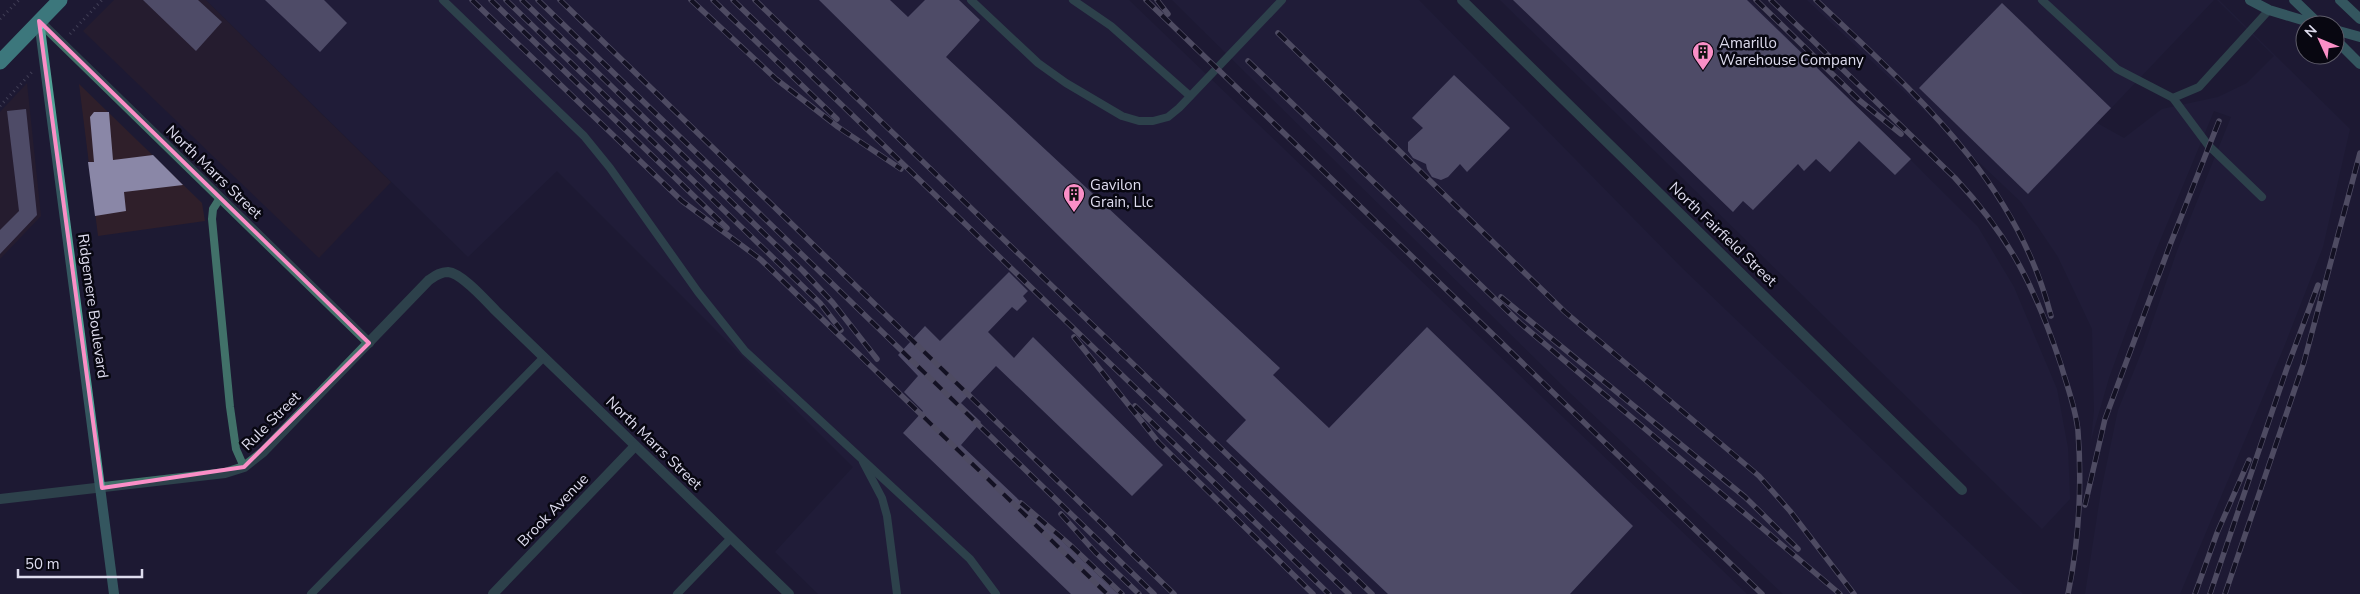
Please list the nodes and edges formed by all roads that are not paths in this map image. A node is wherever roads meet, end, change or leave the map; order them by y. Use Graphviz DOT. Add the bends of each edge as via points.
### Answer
graph roads {
  1 [pos="60,0"];
  2 [pos="443,0"];
  3 [pos="971,0"];
  4 [pos="1073,0"];
  5 [pos="1282,0"];
  6 [pos="1462,0"];
  7 [pos="2042,0"];
  8 [pos="2250,0"];
  9 [pos="2294,0"];
  10 [pos="2340,0"];
  11 [pos="2269,10"];
  12 [pos="2310,15"];
  13 [pos="2295,18"];
  14 [pos="2360,20"];
  15 [pos="39,21"];
  16 [pos="2345,33"];
  17 [pos="2360,37"];
  18 [pos="2345,49"];
  19 [pos="0,62"];
  20 [pos="2360,64"];
  21 [pos="1190,96"];
  22 [pos="2173,98"];
  23 [pos="2262,197"];
  24 [pos="220,198"];
  25 [pos="497,312"];
  26 [pos="369,343"];
  27 [pos="544,357"];
  28 [pos="635,446"];
  29 [pos="860,456"];
  30 [pos="244,467"];
  31 [pos="102,488"];
  32 [pos="1962,490"];
  33 [pos="0,499"];
  34 [pos="731,538"];
  35 [pos="114,594"];
  36 [pos="310,594"];
  37 [pos="493,594"];
  38 [pos="677,594"];
  39 [pos="790,594"];
  40 [pos="897,594"];
  41 [pos="996,594"];
  1 -- 15 [label="highway"];
  2 -- 29 [label="lane" via="584,136 745,351"];
  3 -- 21 [label="lane" via="1030,56 1082,93 1122,116 1139,121 1168,117"];
  4 -- 21 [label="lane" via="1111,26"];
  5 -- 21 [label="lane"];
  6 -- 32 [label="street, North Fairfield Street"];
  7 -- 22 [label="lane" via="2117,70"];
  8 -- 11 [label="main road"];
  9 -- 12 [label="main road"];
  10 -- 14 [label="main road"];
  11 -- 13 [label="main road"];
  11 -- 22 [label="lane" via="2199,88"];
  15 -- 19 [label="highway"];
  15 -- 24 [label="street, North Marrs Street"];
  15 -- 31 [label="main road, Ridgemere Boulevard"];
  16 -- 17 [label="main road"];
  18 -- 20 [label="main road"];
  22 -- 23 [label="lane" via="2208,145"];
  24 -- 26 [label="street, North Marrs Street"];
  24 -- 30 [label="lane" via="212,209 212,219 223,345 236,449"];
  25 -- 26 [label="street, Rule Street" via="457,274 438,273"];
  25 -- 27 [label="street, North Marrs Street"];
  26 -- 30 [label="street, Rule Street" via="263,452"];
  27 -- 28 [label="street, North Marrs Street"];
  27 -- 36 [label="lane"];
  28 -- 34 [label="street, North Marrs Street"];
  28 -- 37 [label="street, Brook Avenue"];
  29 -- 40 [label="lane" via="882,498"];
  29 -- 41 [label="lane" via="970,560"];
  30 -- 31 [label="street, Rule Street" via="224,473"];
  31 -- 33 [label="street, Rule Street"];
  31 -- 35 [label="main road, Ridgemere Boulevard"];
  34 -- 38 [label="lane"];
  34 -- 39 [label="street, North Marrs Street"];
}
